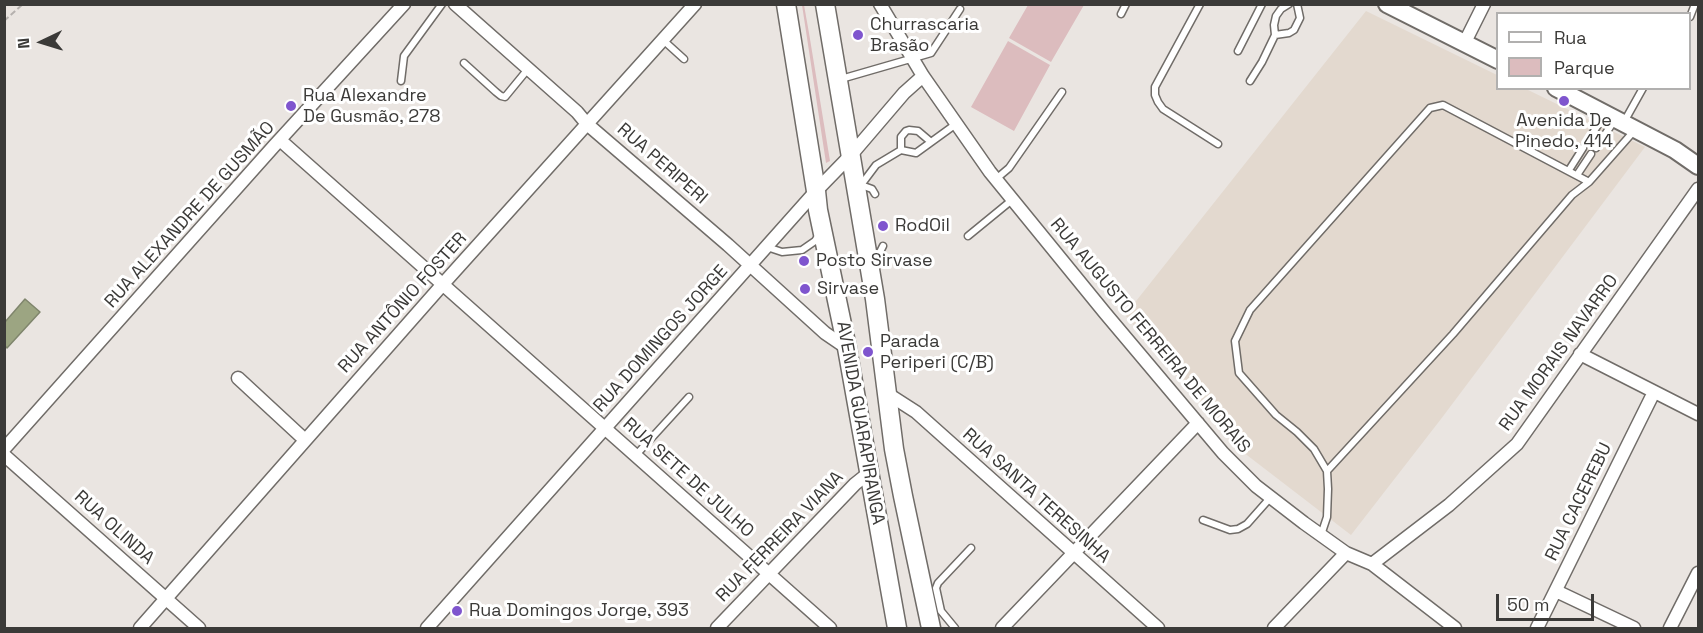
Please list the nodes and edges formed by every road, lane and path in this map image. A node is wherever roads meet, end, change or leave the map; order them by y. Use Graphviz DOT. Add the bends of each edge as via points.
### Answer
graph roads {
  1 [pos="23,4"];
  2 [pos="404,4"];
  3 [pos="442,4"];
  4 [pos="455,4"];
  5 [pos="695,4"];
  6 [pos="786,4"];
  7 [pos="825,4"];
  8 [pos="880,4"];
  9 [pos="1126,4"];
  10 [pos="1200,4"];
  11 [pos="1262,4"];
  12 [pos="1289,4"];
  13 [pos="1297,4"];
  14 [pos="1387,4"];
  15 [pos="1484,4"];
  16 [pos="960,9"];
  17 [pos="1121,14"];
  18 [pos="4,21"];
  19 [pos="1275,35"];
  20 [pos="663,40"];
  21 [pos="1464,44"];
  22 [pos="1238,51"];
  23 [pos="684,59"];
  24 [pos="913,59"];
  25 [pos="1496,60"];
  26 [pos="464,63"];
  27 [pos="528,69"];
  28 [pos="924,76"];
  29 [pos="838,80"];
  30 [pos="401,81"];
  31 [pos="1250,81"];
  32 [pos="1560,90"];
  33 [pos="1642,90"];
  34 [pos="1062,92"];
  35 [pos="1620,121"];
  36 [pos="587,124"];
  37 [pos="956,124"];
  38 [pos="280,140"];
  39 [pos="931,142"];
  40 [pos="1587,142"];
  41 [pos="1218,144"];
  42 [pos="1583,148"];
  43 [pos="1596,148"];
  44 [pos="901,150"];
  45 [pos="1675,150"];
  46 [pos="1698,150"];
  47 [pos="1591,154"];
  48 [pos="851,155"];
  49 [pos="1698,166"];
  50 [pos="1569,170"];
  51 [pos="1577,175"];
  52 [pos="996,179"];
  53 [pos="1589,182"];
  54 [pos="858,184"];
  55 [pos="1698,189"];
  56 [pos="816,191"];
  57 [pos="875,194"];
  58 [pos="1012,199"];
  59 [pos="822,231"];
  60 [pos="968,236"];
  61 [pos="883,246"];
  62 [pos="767,247"];
  63 [pos="868,259"];
  64 [pos="750,266"];
  65 [pos="443,284"];
  66 [pos="848,348"];
  67 [pos="1580,354"];
  68 [pos="238,378"];
  69 [pos="1654,392"];
  70 [pos="888,394"];
  71 [pos="689,398"];
  72 [pos="1698,414"];
  73 [pos="1198,423"];
  74 [pos="605,429"];
  75 [pos="305,440"];
  76 [pos="4,449"];
  77 [pos="4,455"];
  78 [pos="635,456"];
  79 [pos="1327,471"];
  80 [pos="870,472"];
  81 [pos="1270,498"];
  82 [pos="1203,519"];
  83 [pos="1321,536"];
  84 [pos="971,548"];
  85 [pos="1076,553"];
  86 [pos="1346,553"];
  87 [pos="1372,564"];
  88 [pos="1698,573"];
  89 [pos="769,574"];
  90 [pos="1556,591"];
  91 [pos="167,599"];
  92 [pos="140,628"];
  93 [pos="199,628"];
  94 [pos="427,628"];
  95 [pos="717,628"];
  96 [pos="830,628"];
  97 [pos="897,628"];
  98 [pos="931,628"];
  99 [pos="955,628"];
  100 [pos="1002,628"];
  101 [pos="1158,628"];
  102 [pos="1274,628"];
  103 [pos="1455,628"];
  104 [pos="1537,628"];
  105 [pos="1634,628"];
  106 [pos="1670,628"];
  1 -- 18 [label="path"];
  2 -- 38 [label="street, RUA ALEXANDRE DE GUSMÃO"];
  3 -- 30 [label="lane" via="404,56"];
  4 -- 27 [label="street, RUA PERIPERI"];
  5 -- 20 [label="street, RUA ANTÔNIO FOSTER"];
  6 -- 56 [label="main road, AVENIDA GUARAPIRANGA"];
  7 -- 29 [label="main road, AVENIDA GUARAPIRANGA"];
  8 -- 24 [label="street, RUA AUGUSTO FERREIRA DE MORAIS"];
  9 -- 17 [label="lane"];
  10 -- 41 [label="lane" via="1155,87 1155,94 1163,110"];
  11 -- 22 [label="lane"];
  12 -- 19 [label="lane" via="1276,16"];
  13 -- 19 [label="lane" via="1300,18 1294,30"];
  14 -- 21 [label="street"];
  15 -- 21 [label="street"];
  16 -- 24 [label="lane" via="931,53"];
  19 -- 31 [label="lane"];
  20 -- 23 [label="lane"];
  20 -- 36 [label="street, RUA ANTÔNIO FOSTER"];
  21 -- 25 [label="street"];
  24 -- 28 [label="street, RUA AUGUSTO FERREIRA DE MORAIS"];
  24 -- 29 [label="lane"];
  26 -- 27 [label="lane" via="506,97"];
  27 -- 36 [label="street, RUA PERIPERI"];
  28 -- 37 [label="street, RUA AUGUSTO FERREIRA DE MORAIS"];
  28 -- 48 [label="street, RUA DOMINGOS JORGE" via="904,93"];
  29 -- 48 [label="main road, AVENIDA GUARAPIRANGA"];
  32 -- 35 [label="street"];
  33 -- 35 [label="lane"];
  34 -- 52 [label="lane" via="1009,168"];
  35 -- 40 [label="lane"];
  35 -- 43 [label="lane"];
  35 -- 45 [label="street"];
  35 -- 53 [label="lane"];
  36 -- 64 [label="street, RUA PERIPERI"];
  36 -- 65 [label="street, RUA ANTÔNIO FOSTER"];
  37 -- 39 [label="lane"];
  37 -- 52 [label="street, RUA AUGUSTO FERREIRA DE MORAIS"];
  38 -- 65 [label="street, RUA SETE DE JULHO"];
  38 -- 76 [label="street, RUA ALEXANDRE DE GUSMÃO"];
  39 -- 44 [label="lane" via="916,153"];
  39 -- 44 [label="lane" via="918,131 909,130 901,137"];
  42 -- 50 [label="lane"];
  44 -- 54 [label="lane" via="876,165"];
  45 -- 46 [label="street"];
  45 -- 49 [label="street"];
  47 -- 51 [label="lane"];
  48 -- 54 [label="main road, AVENIDA GUARAPIRANGA"];
  48 -- 56 [label="street, RUA DOMINGOS JORGE"];
  50 -- 51 [label="lane"];
  50 -- 79 [label="lane" via="1443,105 1430,108 1250,310 1235,341 1239,373 1314,450"];
  51 -- 53 [label="lane"];
  52 -- 58 [label="street, RUA AUGUSTO FERREIRA DE MORAIS"];
  53 -- 79 [label="lane" via="1572,195 1453,334"];
  54 -- 57 [label="lane"];
  54 -- 63 [label="main road, AVENIDA GUARAPIRANGA"];
  55 -- 67 [label="street, RUA MORAIS NAVARRO"];
  56 -- 59 [label="main road, AVENIDA GUARAPIRANGA"];
  56 -- 62 [label="street, RUA DOMINGOS JORGE"];
  58 -- 60 [label="lane"];
  58 -- 73 [label="street, RUA AUGUSTO FERREIRA DE MORAIS"];
  59 -- 62 [label="lane" via="802,250 788,253"];
  59 -- 66 [label="main road, AVENIDA GUARAPIRANGA"];
  61 -- 63 [label="lane" via="879,254"];
  62 -- 64 [label="street, RUA DOMINGOS JORGE"];
  63 -- 70 [label="main road, AVENIDA GUARAPIRANGA"];
  64 -- 66 [label="street, RUA PERIPERI" via="825,333"];
  64 -- 74 [label="street, RUA DOMINGOS JORGE"];
  65 -- 74 [label="street, RUA SETE DE JULHO"];
  65 -- 75 [label="street, RUA ANTÔNIO FOSTER"];
  66 -- 80 [label="main road, AVENIDA GUARAPIRANGA"];
  67 -- 69 [label="street"];
  67 -- 87 [label="street, RUA MORAIS NAVARRO" via="1517,444 1449,505"];
  68 -- 75 [label="street"];
  69 -- 72 [label="street"];
  69 -- 90 [label="street, RUA CACEREBU"];
  70 -- 85 [label="street, RUA SANTA TERESINHA" via="916,412"];
  70 -- 98 [label="main road, AVENIDA GUARAPIRANGA" via="903,496"];
  71 -- 78 [label="lane"];
  73 -- 81 [label="street, RUA AUGUSTO FERREIRA DE MORAIS"];
  73 -- 85 [label="street"];
  74 -- 78 [label="street, RUA SETE DE JULHO"];
  74 -- 94 [label="street, RUA DOMINGOS JORGE"];
  75 -- 91 [label="street, RUA ANTÔNIO FOSTER"];
  77 -- 91 [label="street, RUA OLINDA"];
  78 -- 89 [label="street, RUA SETE DE JULHO"];
  79 -- 83 [label="lane" via="1327,517"];
  80 -- 89 [label="street, RUA FERREIRA VIANA"];
  80 -- 97 [label="main road, AVENIDA GUARAPIRANGA"];
  81 -- 82 [label="lane" via="1238,529 1230,530"];
  81 -- 83 [label="street, RUA AUGUSTO FERREIRA DE MORAIS"];
  83 -- 86 [label="street, RUA AUGUSTO FERREIRA DE MORAIS"];
  84 -- 99 [label="lane" via="936,588 941,611"];
  85 -- 100 [label="street"];
  85 -- 101 [label="street, RUA SANTA TERESINHA"];
  86 -- 87 [label="street, RUA AUGUSTO FERREIRA DE MORAIS"];
  86 -- 102 [label="street"];
  87 -- 103 [label="street, RUA AUGUSTO FERREIRA DE MORAIS"];
  88 -- 106 [label="street"];
  89 -- 95 [label="street, RUA FERREIRA VIANA"];
  89 -- 96 [label="street, RUA SETE DE JULHO"];
  90 -- 104 [label="street, RUA CACEREBU"];
  90 -- 105 [label="street"];
  91 -- 92 [label="street, RUA ANTÔNIO FOSTER"];
  91 -- 93 [label="street, RUA OLINDA"];
}
